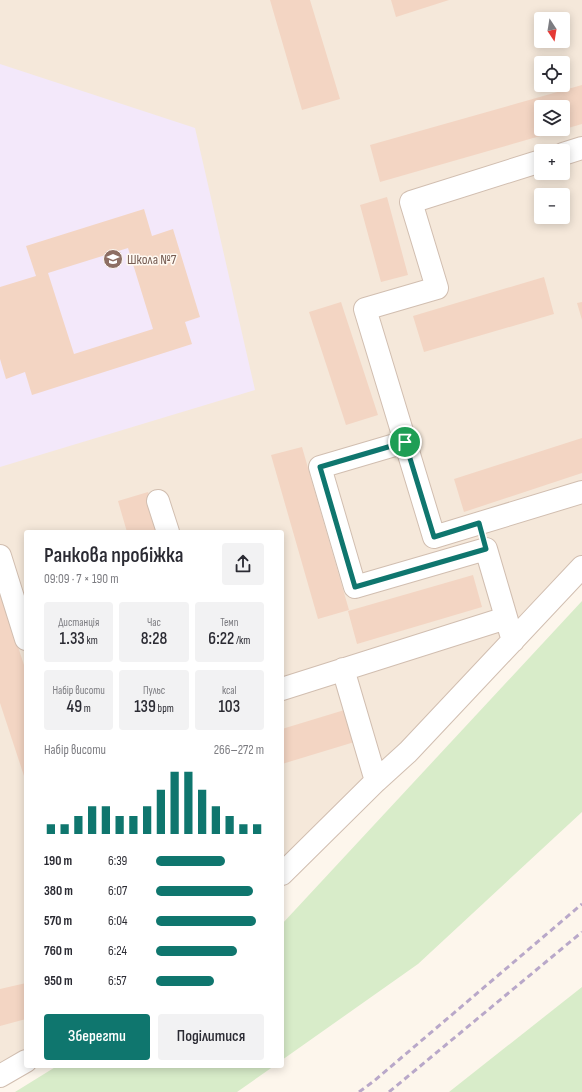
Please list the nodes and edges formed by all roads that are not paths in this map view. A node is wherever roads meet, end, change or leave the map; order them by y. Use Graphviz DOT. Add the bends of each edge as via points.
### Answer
graph roads {
  1 [pos="582,148"];
  2 [pos="570,152"];
  3 [pos="534,163"];
  4 [pos="405,442"];
  5 [pos="582,492"];
  6 [pos="158,501"];
  7 [pos="479,523"];
  8 [pos="167,530"];
  9 [pos="486,549"];
  10 [pos="0,556"];
  11 [pos="582,567"];
  12 [pos="506,618"];
  13 [pos="24,633"];
  14 [pos="513,641"];
  15 [pos="343,670"];
  16 [pos="284,688"];
  17 [pos="376,781"];
  18 [pos="284,872"];
  19 [pos="24,1062"];
  20 [pos="0,1076"];
  1 -- 2 [label="street"];
  3 -- 4 [label="street" via="411,202 437,288 365,309"];
  4 -- 7 [label="street" via="434,537"];
  4 -- 9 [label="street" via="320,467 355,587"];
  5 -- 7 [label="street"];
  6 -- 8 [label="street"];
  7 -- 9 [label="street"];
  9 -- 12 [label="street"];
  10 -- 13 [label="street"];
  11 -- 14 [label="street"];
  12 -- 14 [label="street"];
  12 -- 15 [label="street"];
  14 -- 17 [label="street" via="408,752"];
  15 -- 16 [label="street"];
  15 -- 17 [label="street"];
  17 -- 18 [label="street"];
  19 -- 20 [label="street"];
}
